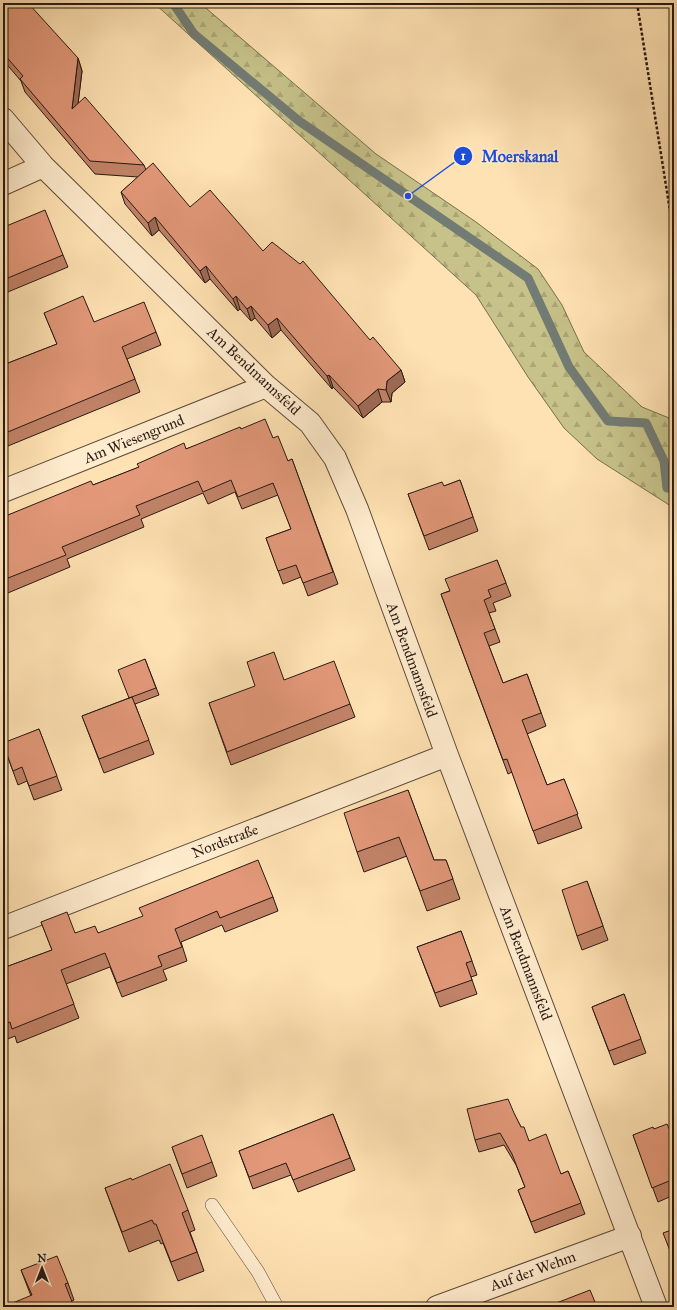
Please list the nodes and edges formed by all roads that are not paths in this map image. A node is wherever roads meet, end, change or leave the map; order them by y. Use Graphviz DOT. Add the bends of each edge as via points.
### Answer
graph roads {
  1 [pos="3,119"];
  2 [pos="43,166"];
  3 [pos="3,184"];
  4 [pos="266,386"];
  5 [pos="3,491"];
  6 [pos="448,755"];
  7 [pos="3,928"];
  8 [pos="212,1205"];
  9 [pos="630,1236"];
  10 [pos="277,1307"];
  11 [pos="436,1307"];
  12 [pos="656,1307"];
  1 -- 2 [label="street, Am Bendmannsfeld"];
  2 -- 3 [label="street"];
  2 -- 4 [label="street, Am Bendmannsfeld"];
  4 -- 5 [label="street, Am Wiesengrund"];
  4 -- 6 [label="street, Am Bendmannsfeld" via="310,422 335,458 357,509"];
  6 -- 7 [label="street, Nordstraße"];
  6 -- 9 [label="street, Am Bendmannsfeld"];
  8 -- 10 [label="lane" via="258,1272"];
  9 -- 11 [label="street, Auf der Wehm"];
  9 -- 12 [label="street, Am Bendmannsfeld"];
}
